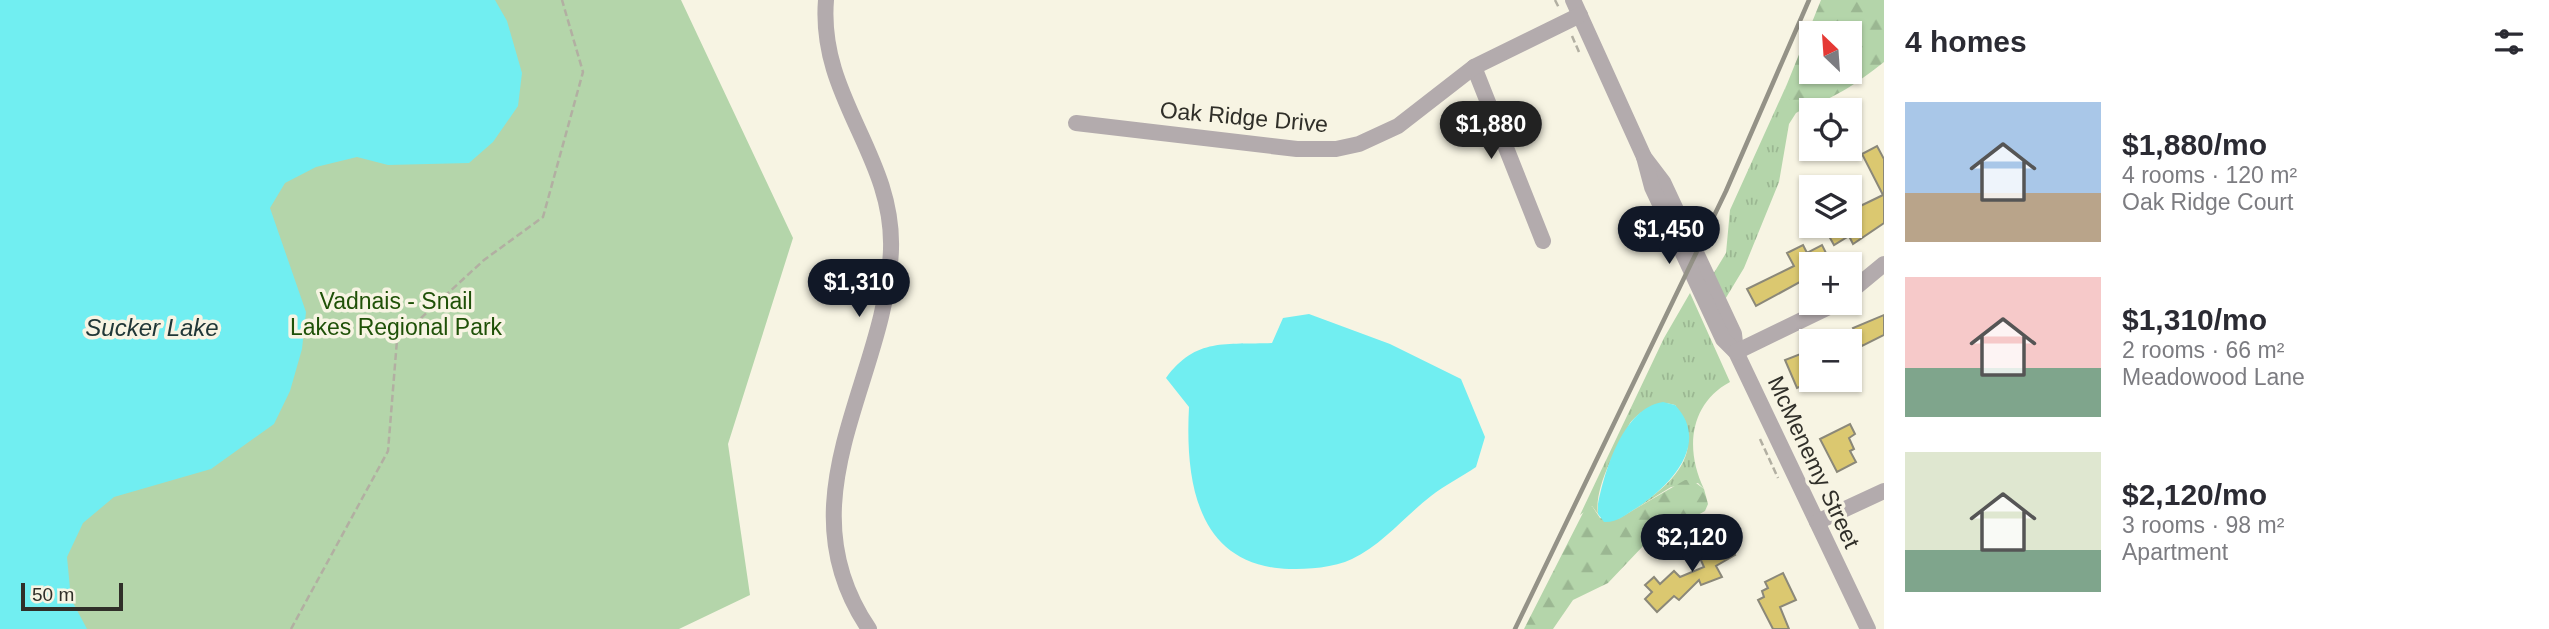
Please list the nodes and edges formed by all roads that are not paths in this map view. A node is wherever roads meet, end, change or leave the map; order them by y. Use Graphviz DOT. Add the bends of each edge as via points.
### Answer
graph roads {
  1 [pos="826,0"];
  2 [pos="1577,7"];
  3 [pos="1474,67"];
  4 [pos="1076,122"];
  5 [pos="1543,241"];
  6 [pos="1884,264"];
  7 [pos="1862,282"];
  8 [pos="1812,315"];
  9 [pos="1736,352"];
  10 [pos="1884,491"];
  11 [pos="1817,523"];
  12 [pos="869,629"];
  13 [pos="1868,629"];
  1 -- 12 [label="street" via="830,65 877,170 890,221 889,272 842,448 834,502 844,575"];
  2 -- 3 [label="street, Oak Ridge Drive"];
  2 -- 9 [label="street, McMenemy Street" via="1644,157 1663,182 1718,299 1734,334"];
  3 -- 4 [label="street, Oak Ridge Drive" via="1398,126 1336,149 1297,149"];
  3 -- 5 [label="street"];
  6 -- 7 [label="street"];
  8 -- 9 [label="street"];
  9 -- 11 [label="street, McMenemy Street"];
  10 -- 11 [label="street"];
  11 -- 13 [label="street, McMenemy Street"];
}
